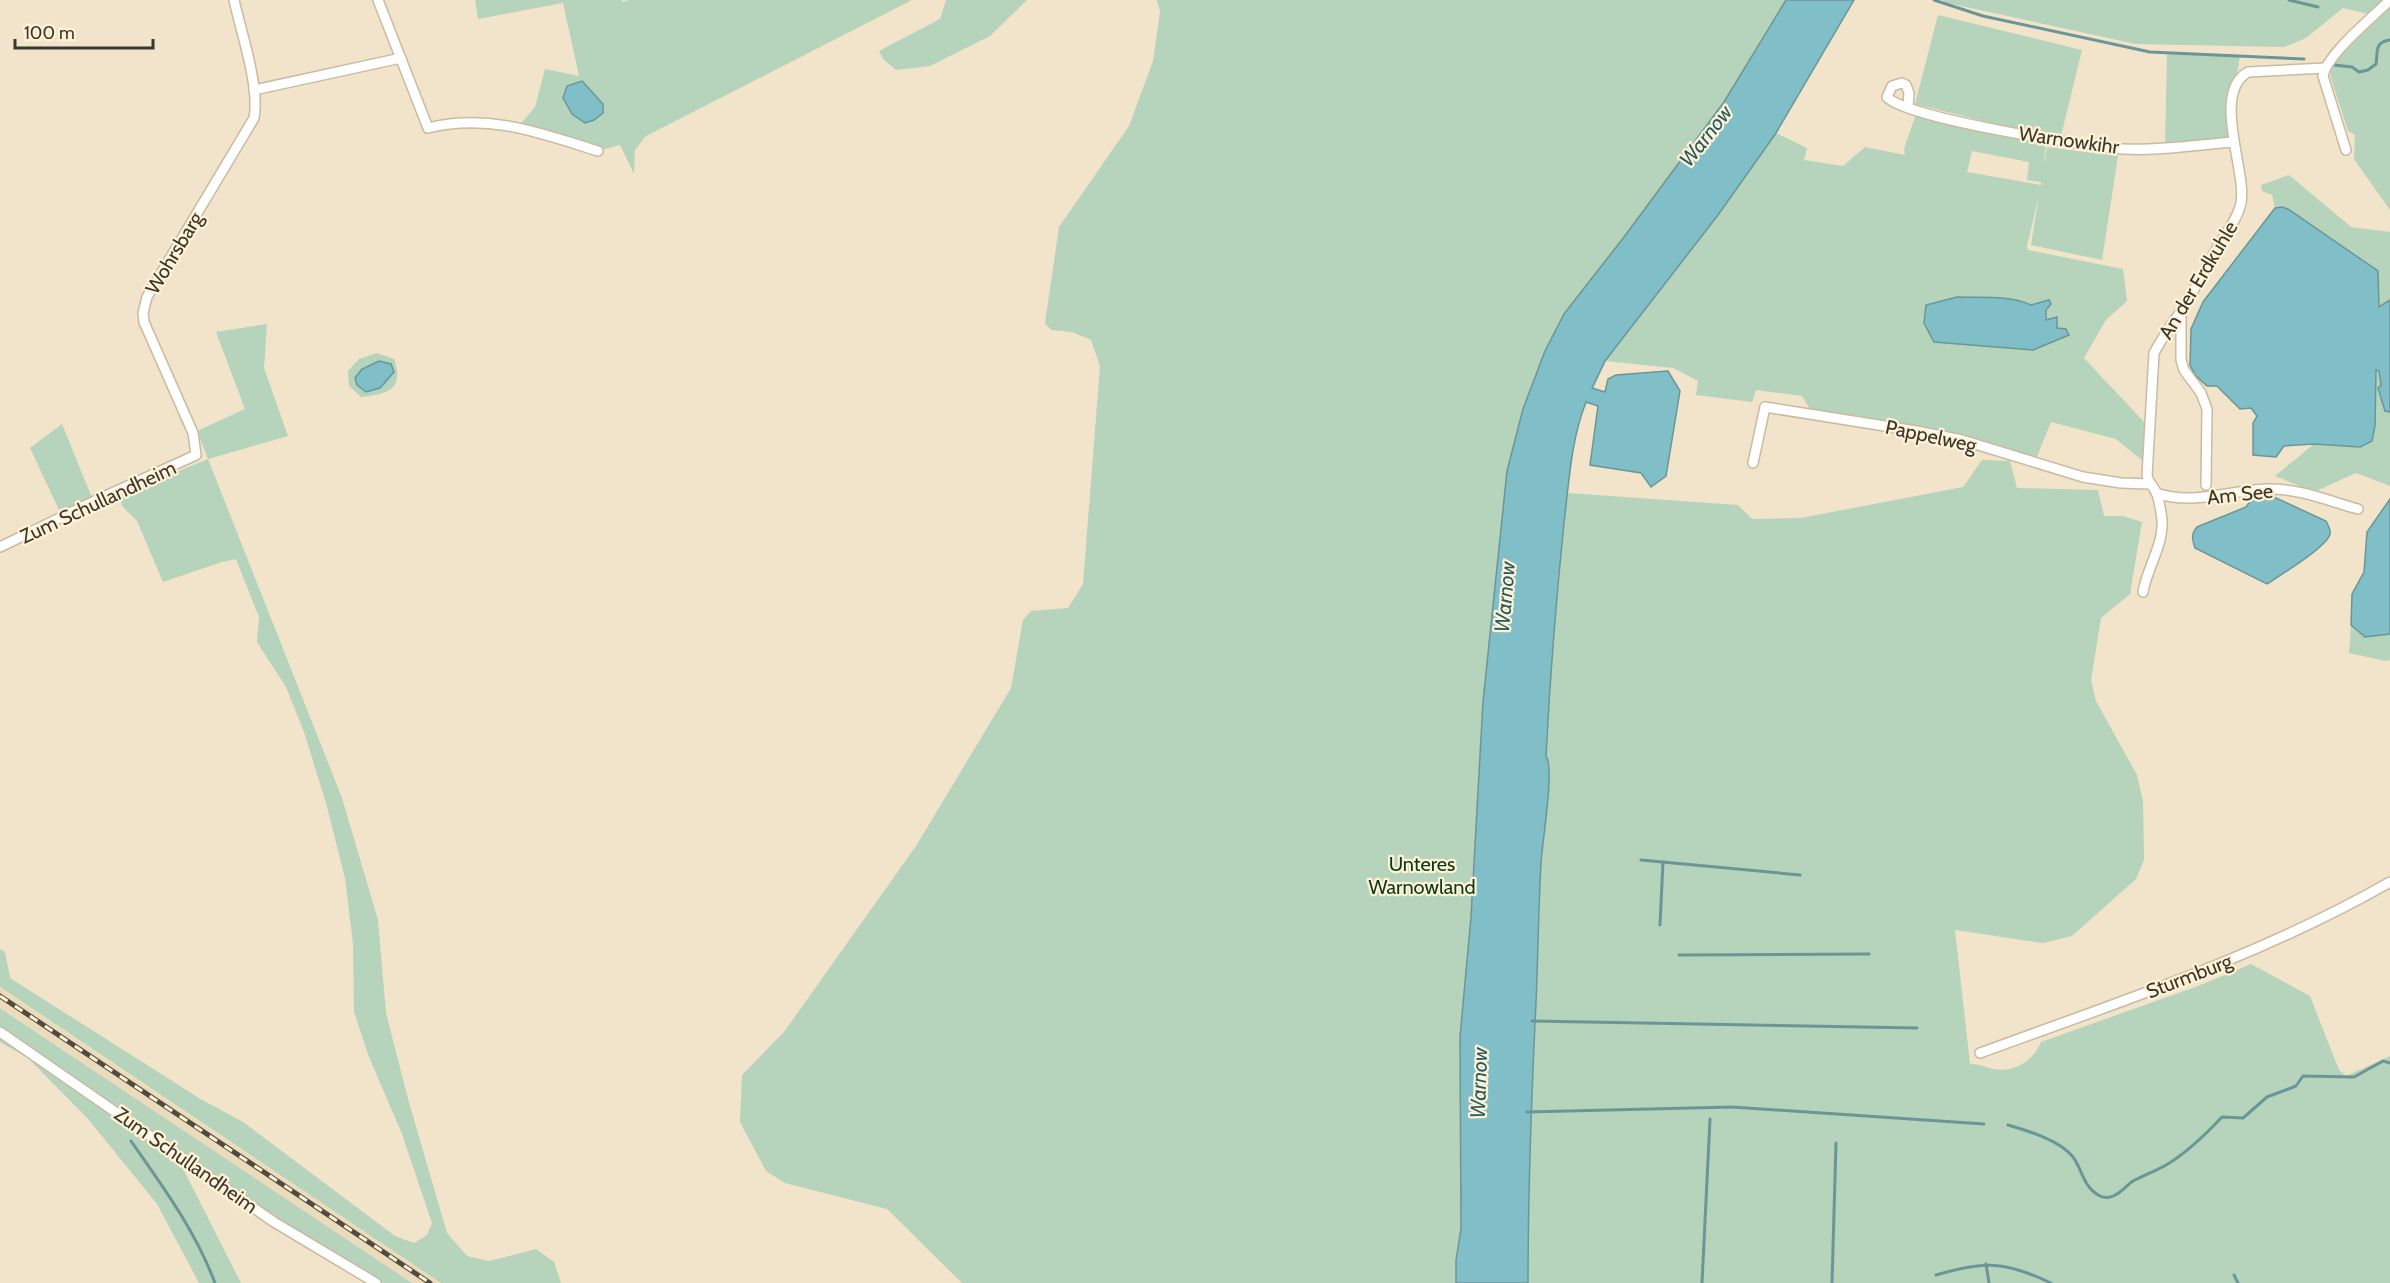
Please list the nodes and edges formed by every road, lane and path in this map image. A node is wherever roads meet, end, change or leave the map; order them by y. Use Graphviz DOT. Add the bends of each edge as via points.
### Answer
graph roads {
  1 [pos="234,0"];
  2 [pos="378,0"];
  3 [pos="2390,0"];
  4 [pos="401,58"];
  5 [pos="2325,68"];
  6 [pos="254,90"];
  7 [pos="1908,107"];
  8 [pos="2233,142"];
  9 [pos="598,150"];
  10 [pos="2346,150"];
  11 [pos="2181,310"];
  12 [pos="196,455"];
  13 [pos="1753,463"];
  14 [pos="2149,484"];
  15 [pos="2206,485"];
  16 [pos="2156,493"];
  17 [pos="2358,509"];
  18 [pos="0,548"];
  19 [pos="2142,592"];
  20 [pos="2390,882"];
  21 [pos="0,1032"];
  22 [pos="1980,1053"];
  23 [pos="376,1283"];
  1 -- 6 [label="street, Wohrsbarg"];
  2 -- 4 [label="street"];
  3 -- 5 [label="street"];
  4 -- 6 [label="street"];
  4 -- 9 [label="street" via="428,128 491,122"];
  5 -- 8 [label="street, An der Erdkuhle" via="2248,72 2240,76 2235,85 2231,119"];
  5 -- 10 [label="street"];
  6 -- 12 [label="street, Wohrsbarg" via="256,108 250,128 144,306 144,322 193,433"];
  7 -- 8 [label="street, Warnowkihr" via="2058,142 2124,149"];
  8 -- 11 [label="street, An der Erdkuhle" via="2242,190 2238,212"];
  11 -- 14 [label="street, An der Erdkuhle" via="2154,353"];
  11 -- 15 [label="street, Am See" via="2181,360 2207,409"];
  12 -- 18 [label="street, Zum Schullandheim"];
  13 -- 14 [label="street, Pappelweg" via="1765,407 1916,430 2074,475"];
  14 -- 16 [label="street"];
  16 -- 17 [label="street, Am See" via="2181,499 2248,490 2289,490"];
  16 -- 19 [label="street" via="2162,534"];
  20 -- 22 [label="street, Sturmburg" via="2336,912 2223,963"];
  21 -- 23 [label="street, Zum Schullandheim" via="274,1222"];
}
